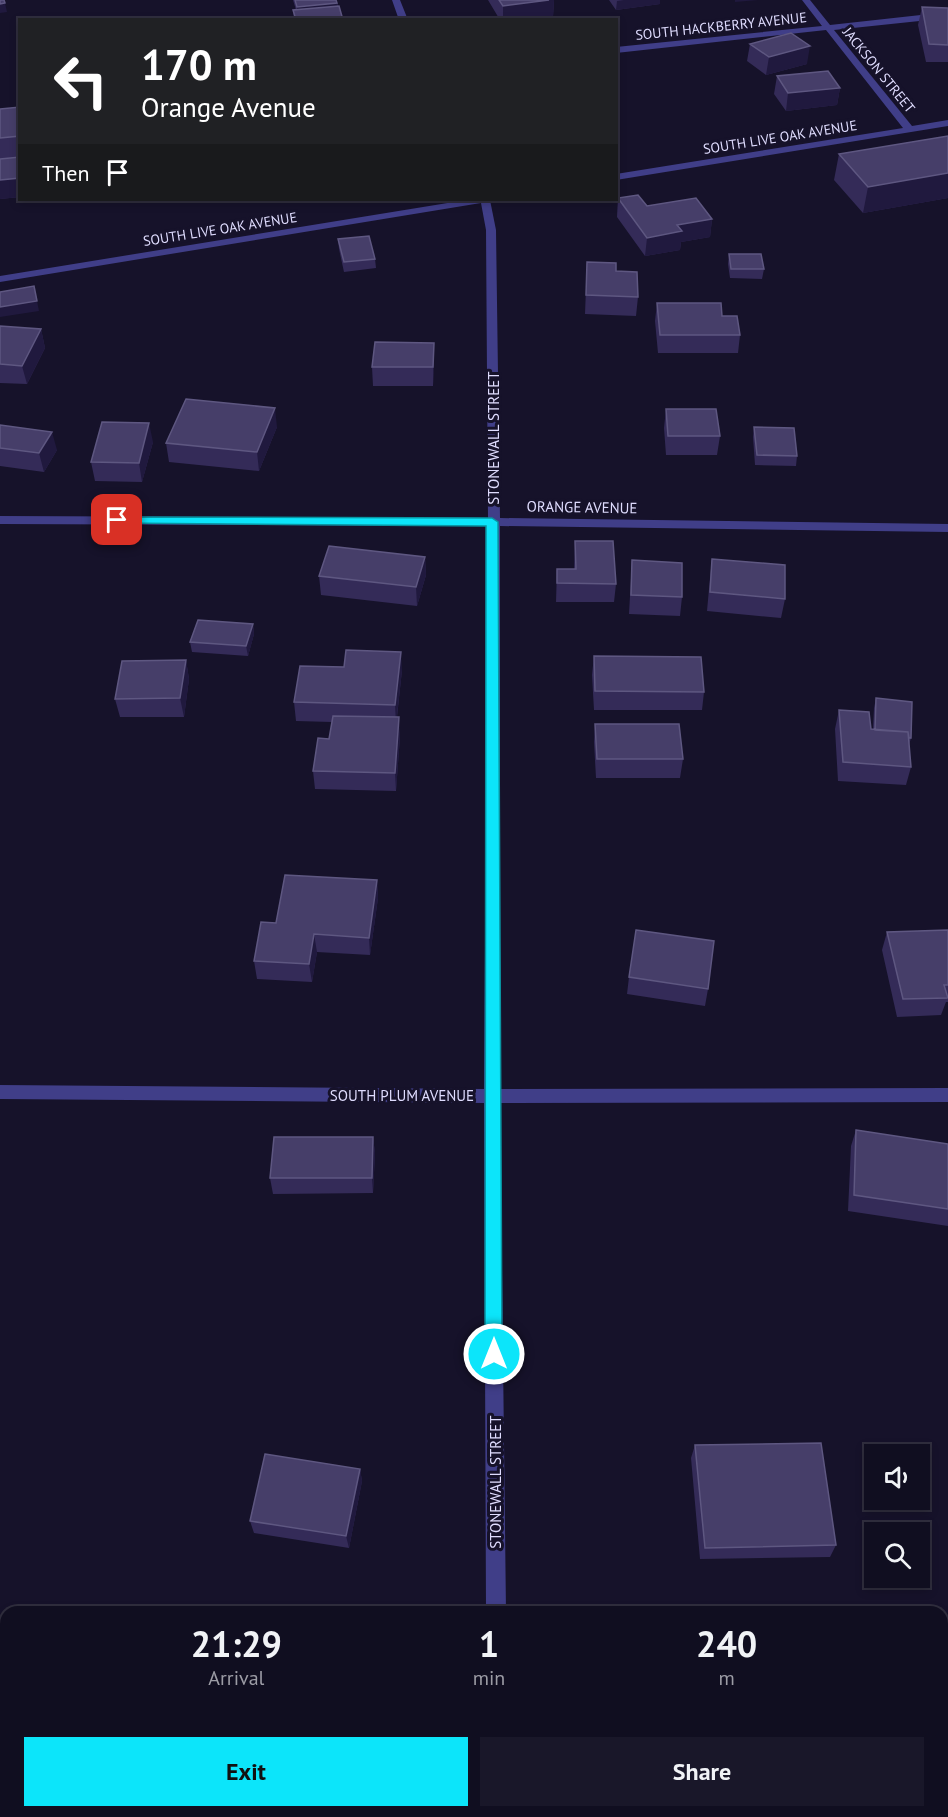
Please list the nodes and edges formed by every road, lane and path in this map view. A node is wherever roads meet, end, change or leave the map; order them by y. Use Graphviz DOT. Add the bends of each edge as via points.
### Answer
graph roads {
  1 [pos="396,0"];
  2 [pos="806,0"];
  3 [pos="948,15"];
  4 [pos="403,18"];
  5 [pos="828,29"];
  6 [pos="618,50"];
  7 [pos="948,123"];
  8 [pos="909,129"];
  9 [pos="618,177"];
  10 [pos="477,201"];
  11 [pos="483,201"];
  12 [pos="0,279"];
  13 [pos="0,520"];
  14 [pos="492,522"];
  15 [pos="948,528"];
  16 [pos="0,1092"];
  17 [pos="948,1095"];
  18 [pos="492,1096"];
  19 [pos="496,1606"];
  1 -- 4 [label="street"];
  2 -- 5 [label="street, JACKSON STREET"];
  3 -- 5 [label="street, SOUTH HACKBERRY AVENUE"];
  5 -- 6 [label="street, SOUTH HACKBERRY AVENUE"];
  5 -- 8 [label="street, JACKSON STREET"];
  7 -- 8 [label="street, SOUTH LIVE OAK AVENUE"];
  8 -- 9 [label="street, SOUTH LIVE OAK AVENUE"];
  10 -- 12 [label="street, SOUTH LIVE OAK AVENUE"];
  11 -- 14 [label="street, STONEWALL STREET" via="491,231"];
  13 -- 14 [label="street, ORANGE AVENUE"];
  14 -- 15 [label="street, ORANGE AVENUE"];
  14 -- 18 [label="street, STONEWALL STREET"];
  16 -- 18 [label="street, SOUTH PLUM AVENUE"];
  17 -- 18 [label="street, SOUTH PLUM AVENUE"];
  18 -- 19 [label="street, STONEWALL STREET"];
}
